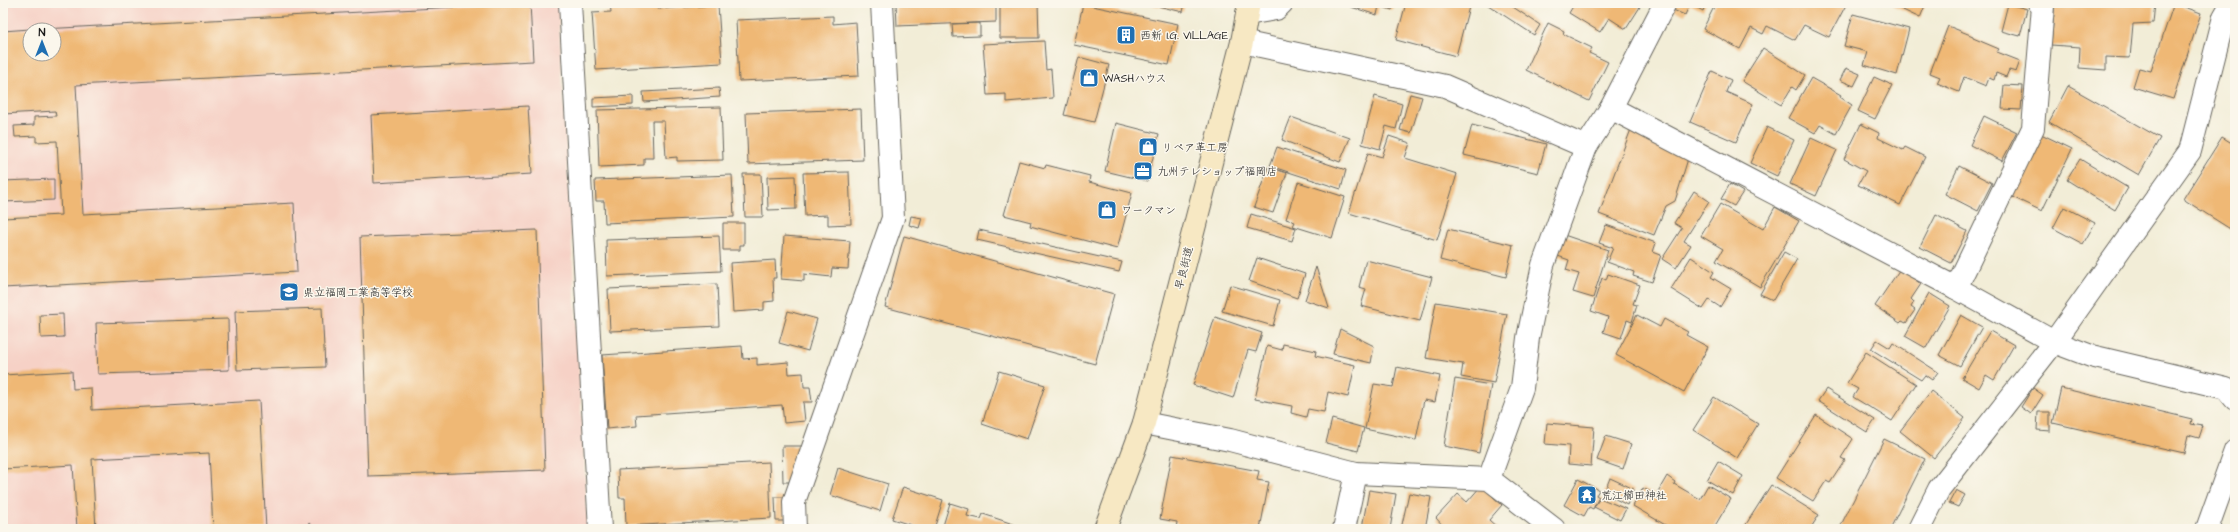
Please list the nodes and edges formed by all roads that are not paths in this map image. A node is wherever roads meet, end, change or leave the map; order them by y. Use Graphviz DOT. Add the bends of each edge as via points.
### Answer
graph roads {
  1 [pos="570,3"];
  2 [pos="882,3"];
  3 [pos="1282,3"];
  4 [pos="1665,3"];
  5 [pos="2038,3"];
  6 [pos="2232,3"];
  7 [pos="1248,8"];
  8 [pos="1242,42"];
  9 [pos="1611,108"];
  10 [pos="1586,147"];
  11 [pos="1956,288"];
  12 [pos="2054,342"];
  13 [pos="2235,400"];
  14 [pos="1144,423"];
  15 [pos="2235,451"];
  16 [pos="1356,473"];
  17 [pos="1490,479"];
  18 [pos="600,529"];
  19 [pos="795,529"];
  20 [pos="1105,529"];
  21 [pos="1344,529"];
  22 [pos="1554,529"];
  23 [pos="1919,529"];
  24 [pos="2207,529"];
  1 -- 18 [label="street"];
  2 -- 19 [label="street" via="892,218 794,502"];
  3 -- 7 [label="street" via="1276,9"];
  4 -- 9 [label="street"];
  5 -- 11 [label="street" via="2043,6 2033,128"];
  6 -- 12 [label="street" via="2224,17 2190,151"];
  7 -- 8 [label="street, 早良街道"];
  8 -- 10 [label="street" via="1445,86"];
  8 -- 14 [label="street, 早良街道"];
  9 -- 10 [label="street"];
  9 -- 11 [label="street"];
  10 -- 17 [label="street" via="1543,265 1528,338 1522,388"];
  11 -- 12 [label="street"];
  12 -- 13 [label="street" via="2091,356 2226,388"];
  12 -- 23 [label="street" via="1939,489"];
  14 -- 16 [label="street" via="1230,440"];
  14 -- 20 [label="street, 早良街道"];
  15 -- 24 [label="street"];
  16 -- 17 [label="street"];
  16 -- 21 [label="street"];
  17 -- 22 [label="street"];
}
